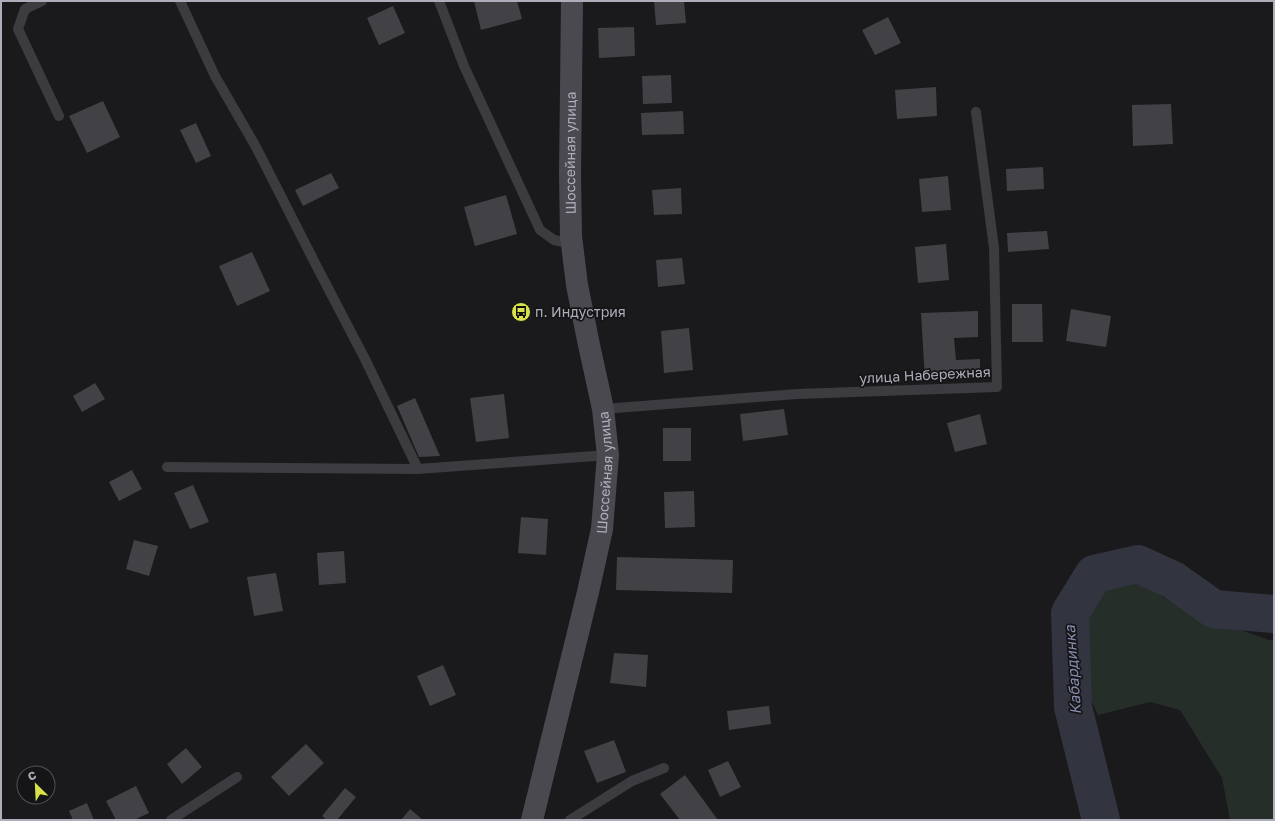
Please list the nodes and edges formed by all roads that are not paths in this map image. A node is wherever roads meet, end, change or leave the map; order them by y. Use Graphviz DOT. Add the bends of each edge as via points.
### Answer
graph roads {
  1 [pos="42,1"];
  2 [pos="180,1"];
  3 [pos="439,1"];
  4 [pos="572,1"];
  5 [pos="976,112"];
  6 [pos="59,116"];
  7 [pos="572,244"];
  8 [pos="604,409"];
  9 [pos="608,455"];
  10 [pos="167,467"];
  11 [pos="418,469"];
  12 [pos="664,768"];
  13 [pos="238,777"];
  14 [pos="171,820"];
  15 [pos="532,820"];
  16 [pos="570,820"];
  1 -- 6 [label="lane" via="25,9 18,29"];
  2 -- 11 [label="lane" via="215,76 256,147 365,359"];
  3 -- 7 [label="lane" via="464,66 540,230 554,240"];
  4 -- 7 [label="street, Шоссейная улица"];
  5 -- 8 [label="lane, улица Набережная" via="994,248 997,387 797,394"];
  7 -- 8 [label="street, Шоссейная улица" via="577,285"];
  8 -- 9 [label="street, Шоссейная улица"];
  9 -- 11 [label="lane"];
  9 -- 15 [label="street, Шоссейная улица" via="602,529"];
  10 -- 11 [label="lane"];
  12 -- 16 [label="lane" via="632,781"];
  13 -- 14 [label="lane"];
}
